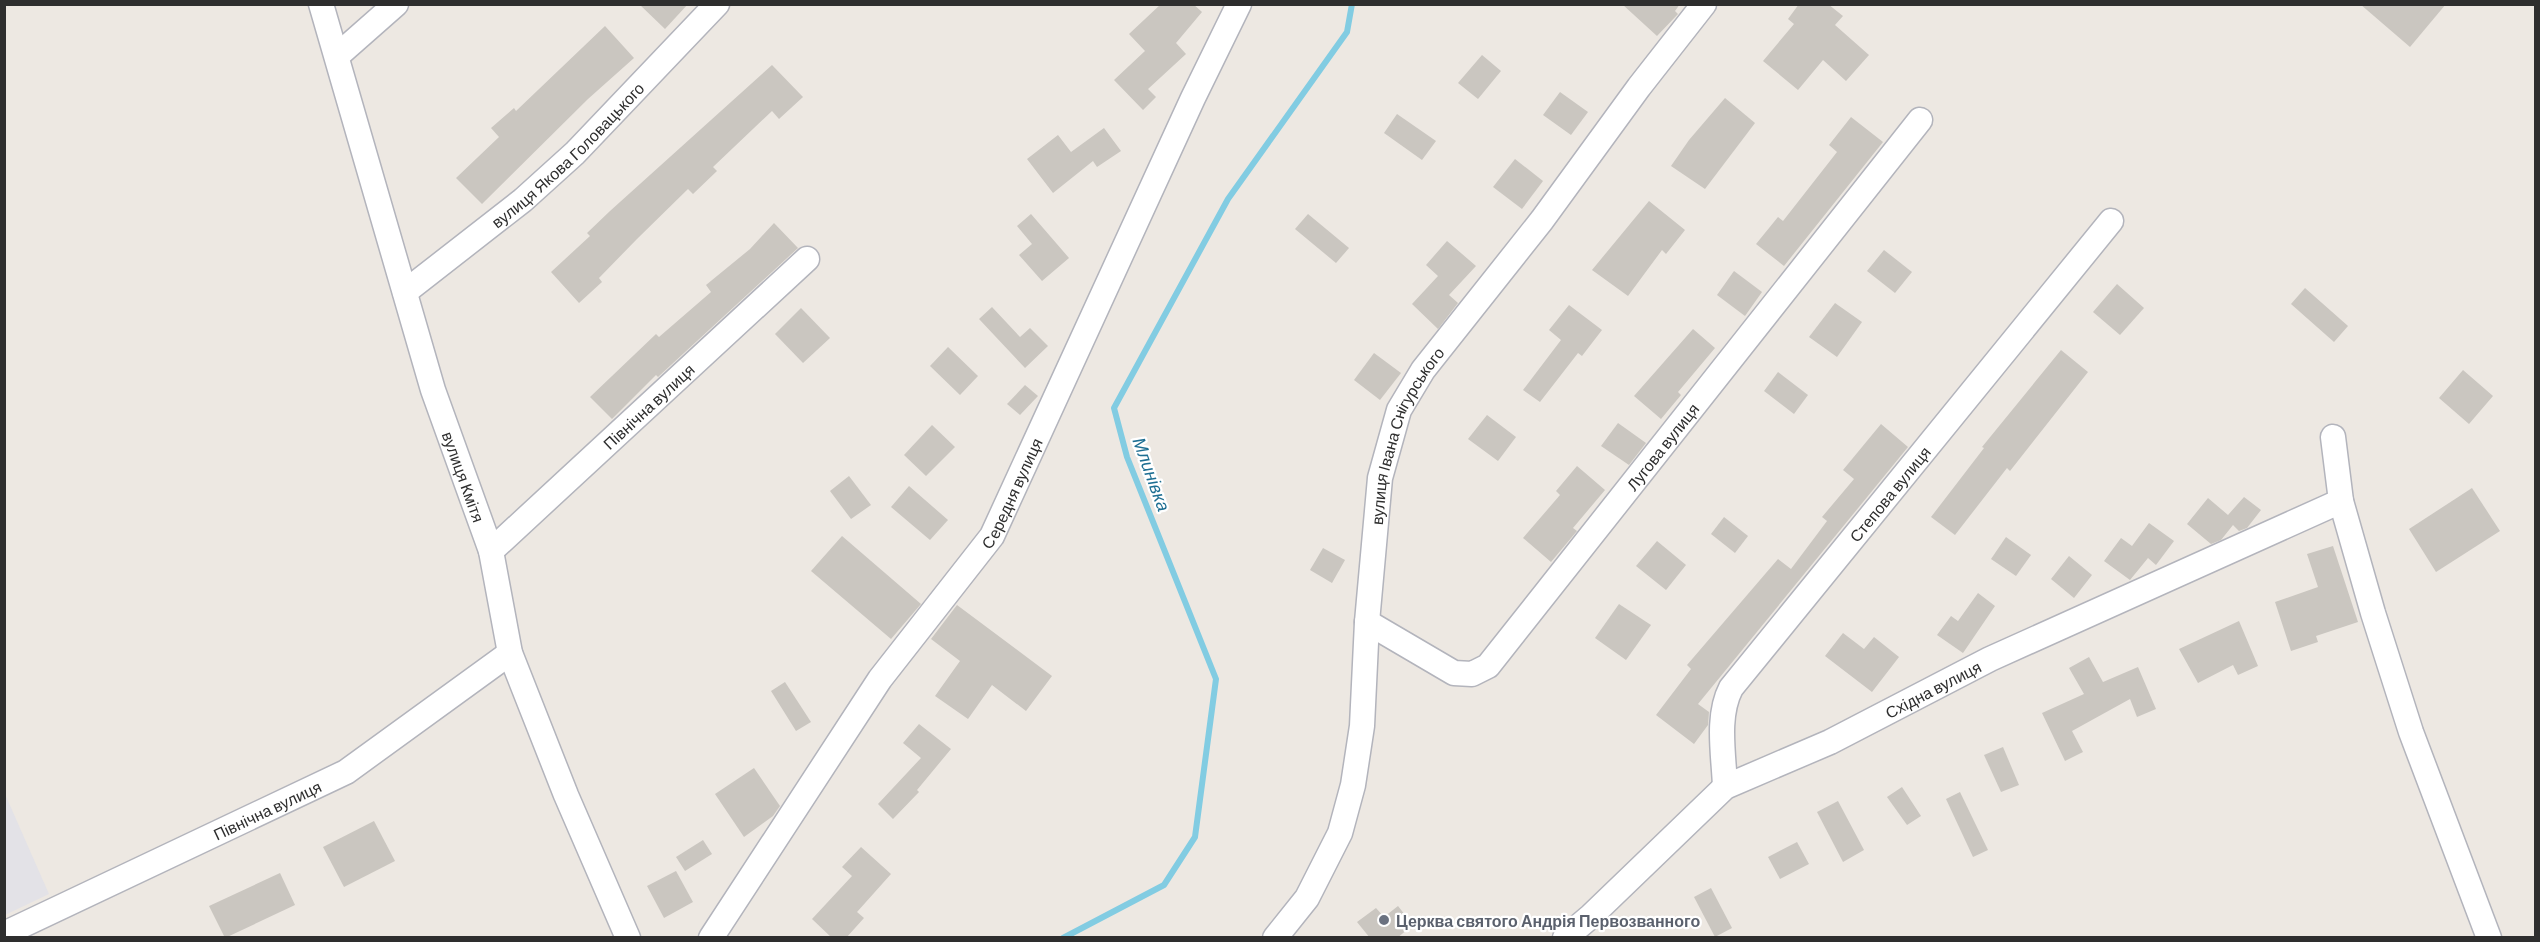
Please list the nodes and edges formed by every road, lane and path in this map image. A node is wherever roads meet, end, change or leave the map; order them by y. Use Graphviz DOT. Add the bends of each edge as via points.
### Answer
graph roads {
  1 [pos="321,4"];
  2 [pos="396,4"];
  3 [pos="717,4"];
  4 [pos="1239,4"];
  5 [pos="1704,4"];
  6 [pos="337,56"];
  7 [pos="1920,120"];
  8 [pos="2111,221"];
  9 [pos="807,259"];
  10 [pos="405,292"];
  11 [pos="2333,437"];
  12 [pos="2341,501"];
  13 [pos="491,551"];
  14 [pos="1367,622"];
  15 [pos="510,653"];
  16 [pos="1725,787"];
  17 [pos="4,934"];
  18 [pos="628,938"];
  19 [pos="711,938"];
  20 [pos="1275,938"];
  21 [pos="1565,938"];
  22 [pos="2489,938"];
  1 -- 6 [label="street, вулиця Кмітя"];
  2 -- 6 [label="street"];
  3 -- 10 [label="street, вулиця Якова Головацького" via="575,153 523,200"];
  4 -- 19 [label="street, Середня вулиця" via="992,536 880,679"];
  5 -- 14 [label="street, вулиця Івана Снігурського" via="1542,220 1423,370 1399,410 1380,478"];
  6 -- 10 [label="street, вулиця Кмітя"];
  7 -- 14 [label="street, Лугова вулиця" via="1488,666 1472,674 1454,674"];
  8 -- 16 [label="street, Степова вулиця" via="1731,688 1722,718"];
  9 -- 13 [label="street, Північна вулиця"];
  10 -- 13 [label="street, вулиця Кмітя" via="433,390"];
  11 -- 12 [label="street"];
  12 -- 16 [label="street, Східна вулиця" via="1990,659 1830,742"];
  12 -- 22 [label="street" via="2411,732"];
  13 -- 15 [label="street, вулиця Кмітя"];
  14 -- 20 [label="street, вулиця Івана Снігурського" via="1362,726 1353,785 1340,833 1307,898"];
  15 -- 17 [label="street, Північна вулиця" via="346,772"];
  15 -- 18 [label="street, вулиця Кмітя"];
  16 -- 21 [label="street, Східна вулиця"];
}
